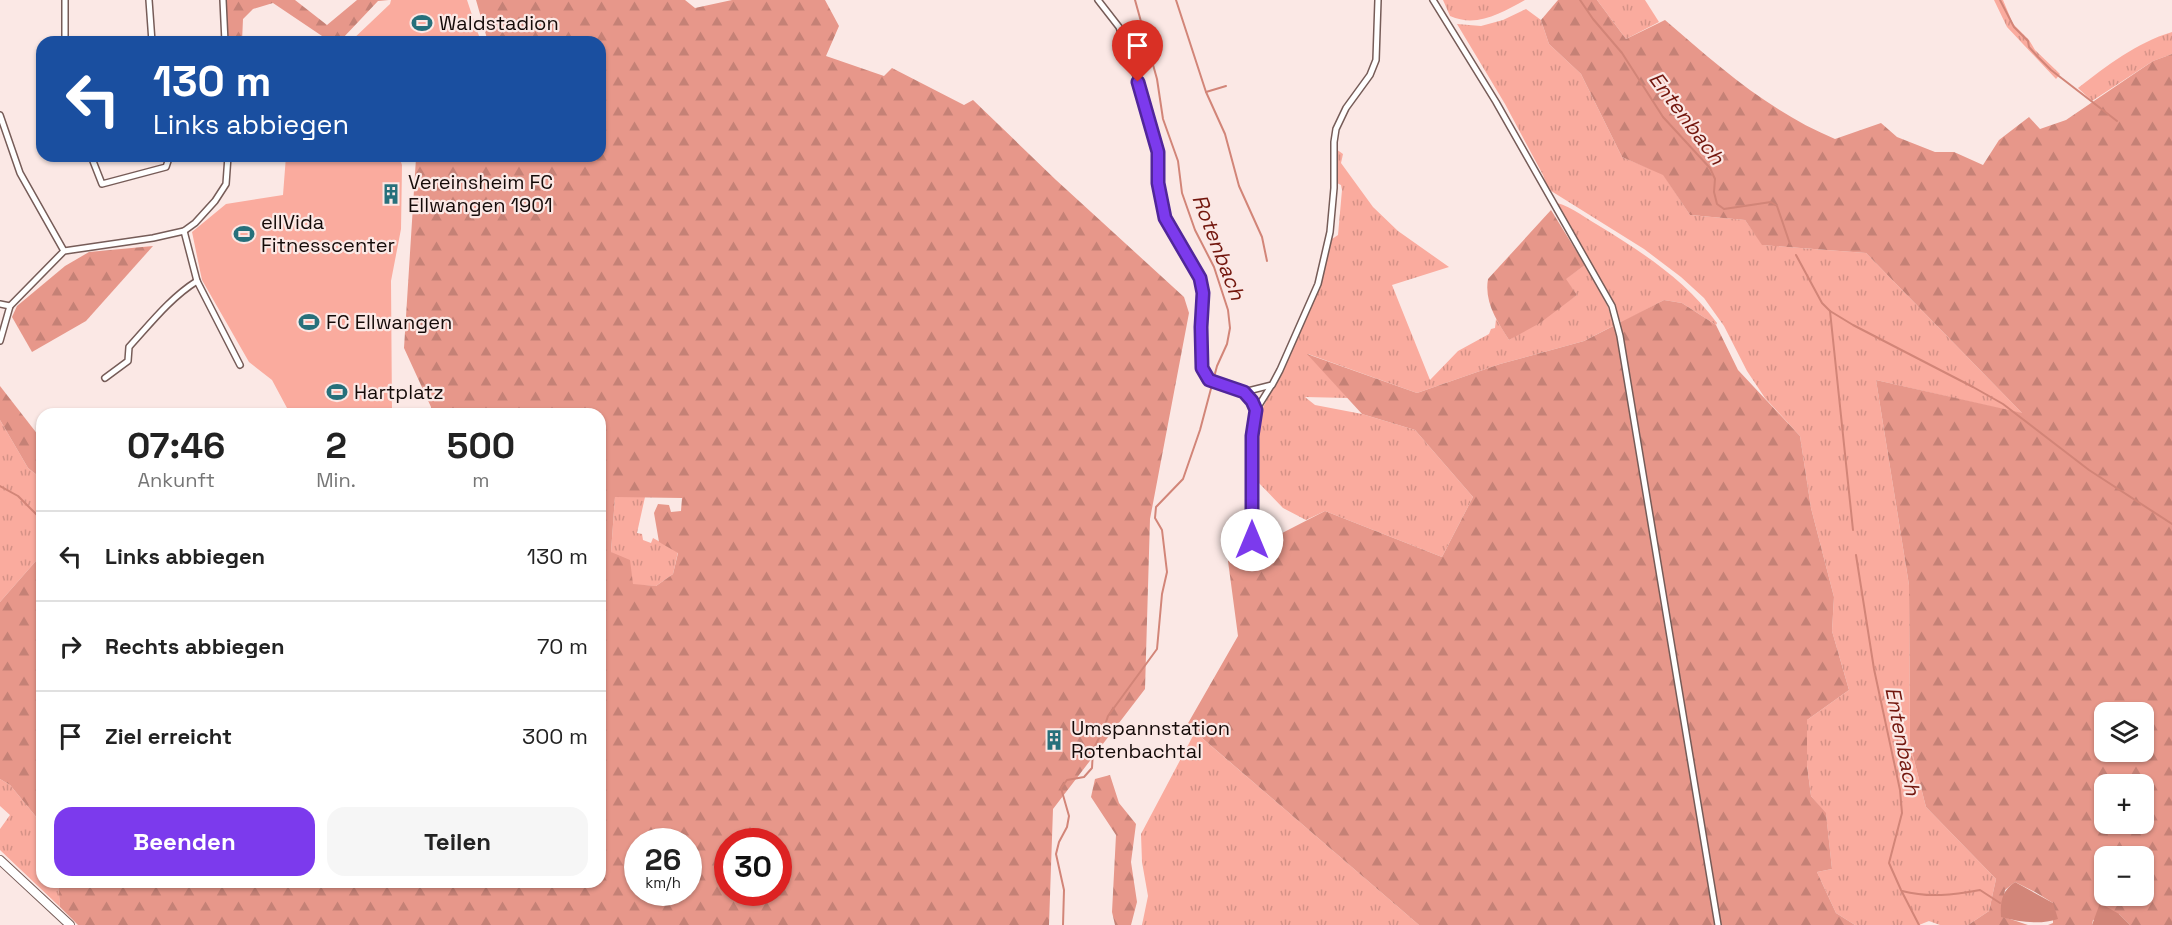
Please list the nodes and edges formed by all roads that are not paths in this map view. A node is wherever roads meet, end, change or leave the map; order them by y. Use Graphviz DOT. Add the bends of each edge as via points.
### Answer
graph roads {
  1 [pos="65,0"];
  2 [pos="149,0"];
  3 [pos="223,0"];
  4 [pos="1098,0"];
  5 [pos="1378,0"];
  6 [pos="1434,0"];
  7 [pos="65,36"];
  8 [pos="152,36"];
  9 [pos="225,36"];
  10 [pos="0,115"];
  11 [pos="8,139"];
  12 [pos="0,141"];
  13 [pos="93,162"];
  14 [pos="167,162"];
  15 [pos="228,162"];
  16 [pos="184,231"];
  17 [pos="64,251"];
  18 [pos="197,281"];
  19 [pos="0,304"];
  20 [pos="10,306"];
  21 [pos="0,341"];
  22 [pos="240,365"];
  23 [pos="105,378"];
  24 [pos="1272,385"];
  25 [pos="1244,392"];
  26 [pos="1256,410"];
  27 [pos="1252,540"];
  28 [pos="0,860"];
  29 [pos="70,925"];
  30 [pos="1718,925"];
  1 -- 7 [label="street"];
  2 -- 8 [label="street"];
  3 -- 9 [label="street"];
  4 -- 25 [label="street" via="1119,27 1138,82 1158,152 1158,183 1165,218 1200,278 1202,368 1209,380"];
  5 -- 24 [label="street" via="1376,60 1336,129 1330,232 1318,285"];
  6 -- 30 [label="street" via="1612,306"];
  10 -- 11 [label="street"];
  11 -- 12 [label="street"];
  11 -- 17 [label="street" via="20,173"];
  13 -- 14 [label="street" via="102,184 166,168"];
  15 -- 16 [label="street" via="226,184 215,201"];
  16 -- 17 [label="street"];
  16 -- 18 [label="street"];
  17 -- 20 [label="street"];
  18 -- 22 [label="street"];
  18 -- 23 [label="street" via="170,302 129,347 128,361"];
  19 -- 20 [label="street"];
  20 -- 21 [label="street"];
  24 -- 25 [label="street"];
  24 -- 26 [label="street"];
  25 -- 26 [label="street"];
  26 -- 27 [label="street" via="1252,436"];
  28 -- 29 [label="main road"];
}
